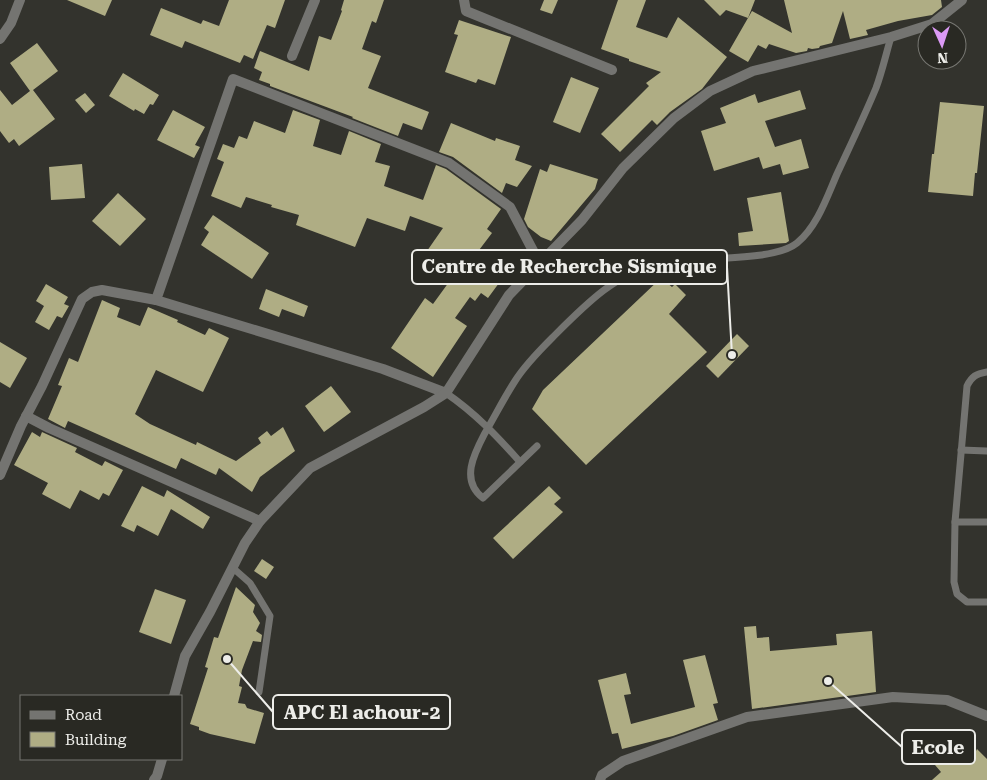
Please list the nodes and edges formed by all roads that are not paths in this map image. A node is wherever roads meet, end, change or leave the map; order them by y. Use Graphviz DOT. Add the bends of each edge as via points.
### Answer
graph roads {
  1 [pos="20,0"];
  2 [pos="315,0"];
  3 [pos="464,0"];
  4 [pos="962,0"];
  5 [pos="891,37"];
  6 [pos="0,38"];
  7 [pos="292,56"];
  8 [pos="612,70"];
  9 [pos="539,262"];
  10 [pos="156,300"];
  11 [pos="987,372"];
  12 [pos="446,393"];
  13 [pos="26,416"];
  14 [pos="489,427"];
  15 [pos="537,446"];
  16 [pos="961,450"];
  17 [pos="987,451"];
  18 [pos="520,462"];
  19 [pos="0,475"];
  20 [pos="260,521"];
  21 [pos="955,522"];
  22 [pos="987,522"];
  23 [pos="233,568"];
  24 [pos="987,602"];
  25 [pos="259,692"];
  26 [pos="174,695"];
  27 [pos="987,716"];
  28 [pos="162,760"];
  29 [pos="154,780"];
  30 [pos="600,780"];
  1 -- 6 [label="street" via="11,23"];
  2 -- 7 [label="street"];
  3 -- 8 [label="street" via="466,11"];
  4 -- 5 [label="street" via="932,24"];
  5 -- 9 [label="street" via="753,71 710,91 674,118 623,168 582,220"];
  5 -- 14 [label="lane" via="876,86 825,201 796,243 777,252 659,263 634,272 602,292 540,350 516,380"];
  9 -- 10 [label="street" via="510,207 449,163 233,79"];
  9 -- 12 [label="street" via="509,295"];
  10 -- 12 [label="street" via="383,369"];
  10 -- 13 [label="street" via="102,290 92,292 82,300"];
  11 -- 16 [label="lane" via="971,377 967,386"];
  12 -- 14 [label="lane"];
  12 -- 20 [label="street" via="310,468"];
  13 -- 19 [label="street"];
  13 -- 20 [label="street"];
  14 -- 18 [label="lane"];
  14 -- 18 [label="lane" via="470,471 471,484 478,494 483,498"];
  15 -- 18 [label="lane"];
  16 -- 17 [label="lane"];
  16 -- 21 [label="lane"];
  20 -- 23 [label="street"];
  21 -- 22 [label="lane"];
  21 -- 24 [label="lane" via="954,582 957,594 967,602"];
  23 -- 25 [label="lane" via="250,583 270,616"];
  23 -- 26 [label="street" via="185,656"];
  27 -- 30 [label="street" via="947,700 893,697 747,716 623,760"];
  28 -- 29 [label="street"];
}
